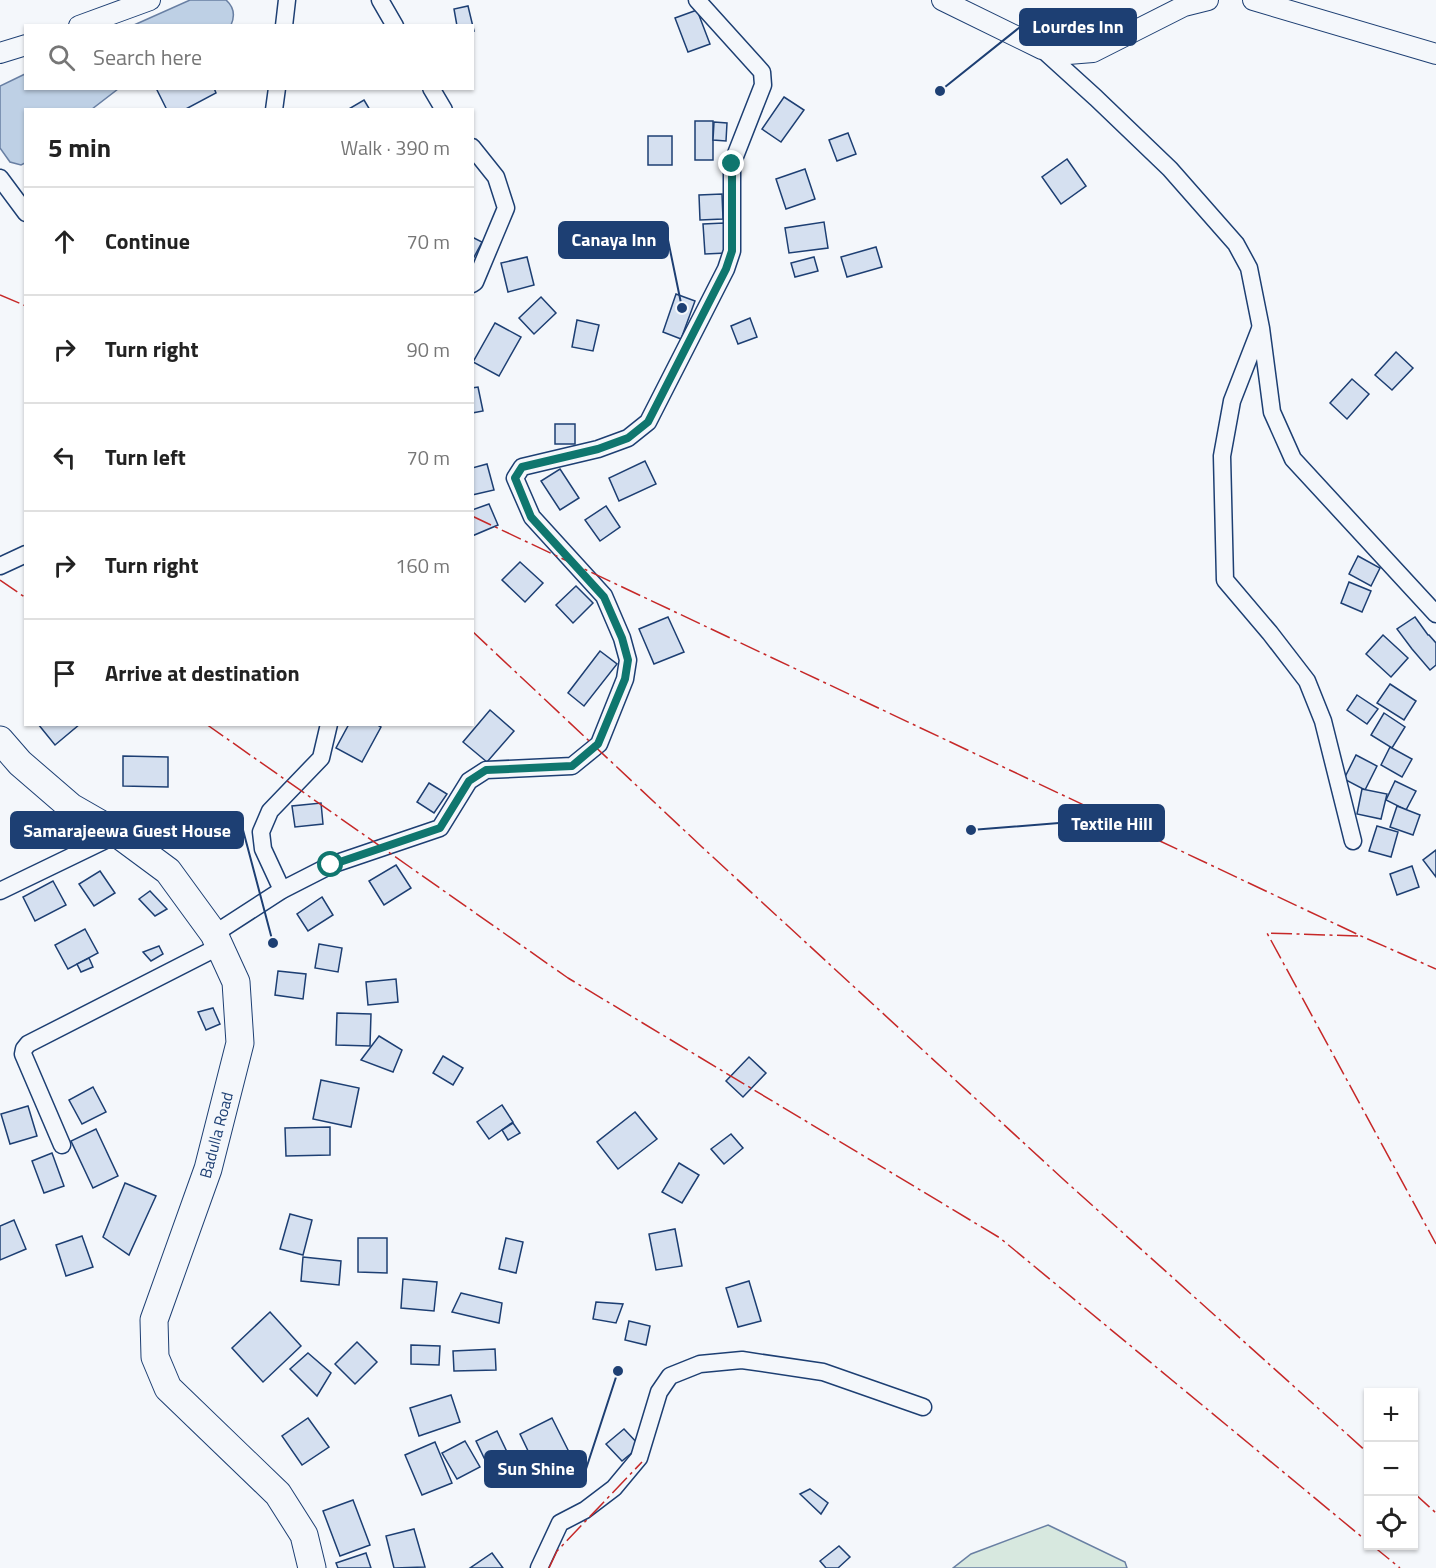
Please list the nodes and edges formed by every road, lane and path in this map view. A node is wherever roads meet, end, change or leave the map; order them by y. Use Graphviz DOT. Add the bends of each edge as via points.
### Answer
graph roads {
  1 [pos="150,0"];
  2 [pos="287,0"];
  3 [pos="380,0"];
  4 [pos="697,0"];
  5 [pos="942,0"];
  6 [pos="1209,0"];
  7 [pos="1253,0"];
  8 [pos="84,24"];
  9 [pos="284,24"];
  10 [pos="394,24"];
  11 [pos="24,46"];
  12 [pos="1042,48"];
  13 [pos="0,53"];
  14 [pos="1436,54"];
  15 [pos="276,90"];
  16 [pos="433,90"];
  17 [pos="274,108"];
  18 [pos="443,108"];
  19 [pos="474,150"];
  20 [pos="0,178"];
  21 [pos="24,210"];
  22 [pos="474,283"];
  23 [pos="1261,328"];
  24 [pos="24,555"];
  25 [pos="0,566"];
  26 [pos="1436,614"];
  27 [pos="328,726"];
  28 [pos="0,740"];
  29 [pos="118,834"];
  30 [pos="1353,841"];
  31 [pos="282,890"];
  32 [pos="0,891"];
  33 [pos="217,940"];
  34 [pos="62,1145"];
  35 [pos="923,1407"];
  36 [pos="312,1568"];
  37 [pos="539,1568"];
  1 -- 8 [label="street"];
  2 -- 9 [label="street"];
  3 -- 10 [label="street"];
  4 -- 31 [label="street" via="762,72 763,85 732,164 732,251 726,269 648,422 628,438 598,449 522,467 515,478 531,517 604,597 622,638 628,660 625,679 598,744 572,766 486,770 469,781 440,828 331,865"];
  5 -- 12 [label="street"];
  6 -- 12 [label="street" via="1184,6 1093,52 1068,54"];
  7 -- 14 [label="street"];
  11 -- 13 [label="street"];
  12 -- 23 [label="street" via="1170,170 1236,244 1249,268"];
  15 -- 17 [label="street"];
  16 -- 18 [label="street"];
  19 -- 22 [label="street" via="496,177 506,208"];
  20 -- 21 [label="street"];
  23 -- 26 [label="street" via="1272,412 1293,459"];
  23 -- 30 [label="street" via="1232,401 1222,456 1225,580 1307,681 1323,722"];
  24 -- 25 [label="street"];
  27 -- 31 [label="street" via="321,758 270,811 261,832 263,849"];
  28 -- 29 [label="highway, Badulla Road" via="20,764 71,807"];
  29 -- 32 [label="street"];
  29 -- 33 [label="highway, Badulla Road" via="168,871"];
  31 -- 33 [label="street"];
  33 -- 34 [label="street" via="24,1049"];
  33 -- 36 [label="highway, Badulla Road" via="236,982 240,1043 208,1169 153,1320 155,1357 168,1388 278,1494 304,1535"];
  35 -- 37 [label="street" via="824,1372 742,1360 700,1364 670,1376 659,1392 639,1458 614,1488 560,1523"];
}
